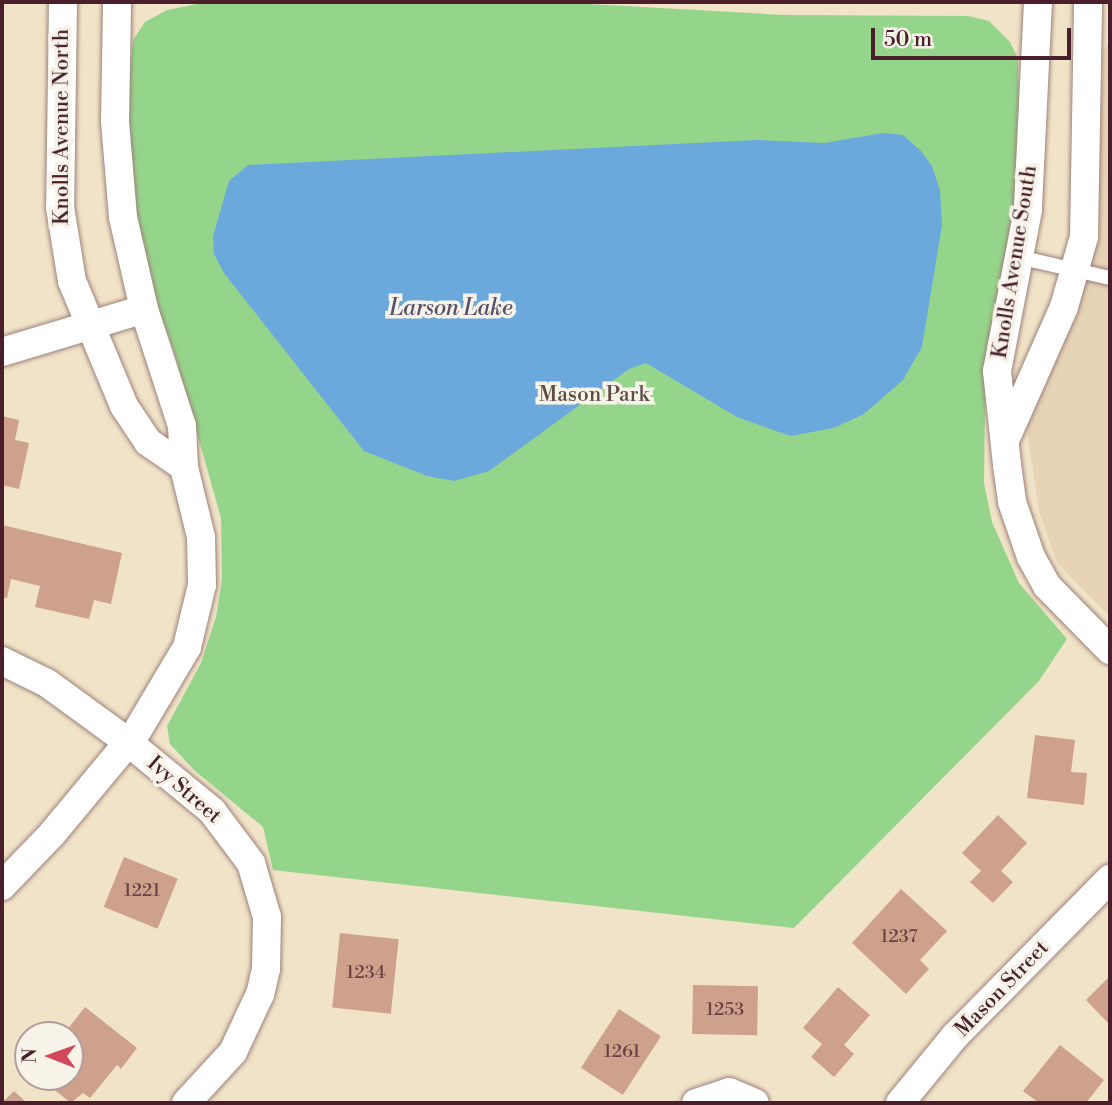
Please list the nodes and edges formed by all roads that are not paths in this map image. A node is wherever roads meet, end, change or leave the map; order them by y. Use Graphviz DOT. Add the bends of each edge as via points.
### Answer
graph roads {
  1 [pos="62,2"];
  2 [pos="117,2"];
  3 [pos="1038,2"];
  4 [pos="1088,2"];
  5 [pos="1018,257"];
  6 [pos="1075,272"];
  7 [pos="1110,278"];
  8 [pos="144,309"];
  9 [pos="88,326"];
  10 [pos="2,352"];
  11 [pos="1006,438"];
  12 [pos="184,467"];
  13 [pos="1110,650"];
  14 [pos="2,661"];
  15 [pos="128,742"];
  16 [pos="1110,879"];
  17 [pos="2,886"];
  18 [pos="186,1103"];
  19 [pos="696,1103"];
  20 [pos="755,1103"];
  21 [pos="900,1103"];
  1 -- 9 [label="street, Knolls Avenue North" via="60,207 63,243"];
  2 -- 8 [label="street" via="116,164 122,217"];
  3 -- 5 [label="street, Knolls Avenue South" via="1032,172"];
  4 -- 6 [label="street, Knolls Avenue South" via="1087,196"];
  5 -- 6 [label="lane"];
  5 -- 11 [label="street, Knolls Avenue South" via="997,371"];
  6 -- 7 [label="lane"];
  6 -- 11 [label="street, Knolls Avenue South"];
  8 -- 9 [label="street"];
  8 -- 12 [label="street" via="182,426"];
  9 -- 10 [label="street"];
  9 -- 12 [label="street, Knolls Avenue North" via="118,394 148,442"];
  11 -- 13 [label="street, Knolls Avenue South" via="1013,502 1031,557 1047,586"];
  12 -- 15 [label="street" via="201,537 202,585 195,623 187,647"];
  14 -- 15 [label="street, Ivy Street" via="47,683"];
  15 -- 17 [label="street"];
  15 -- 18 [label="street, Ivy Street" via="230,830 251,863 267,917 266,969 244,1032 233,1052"];
  16 -- 21 [label="street, Mason Street" via="955,1036"];
  19 -- 20 [label="street" via="729,1092"];
}
